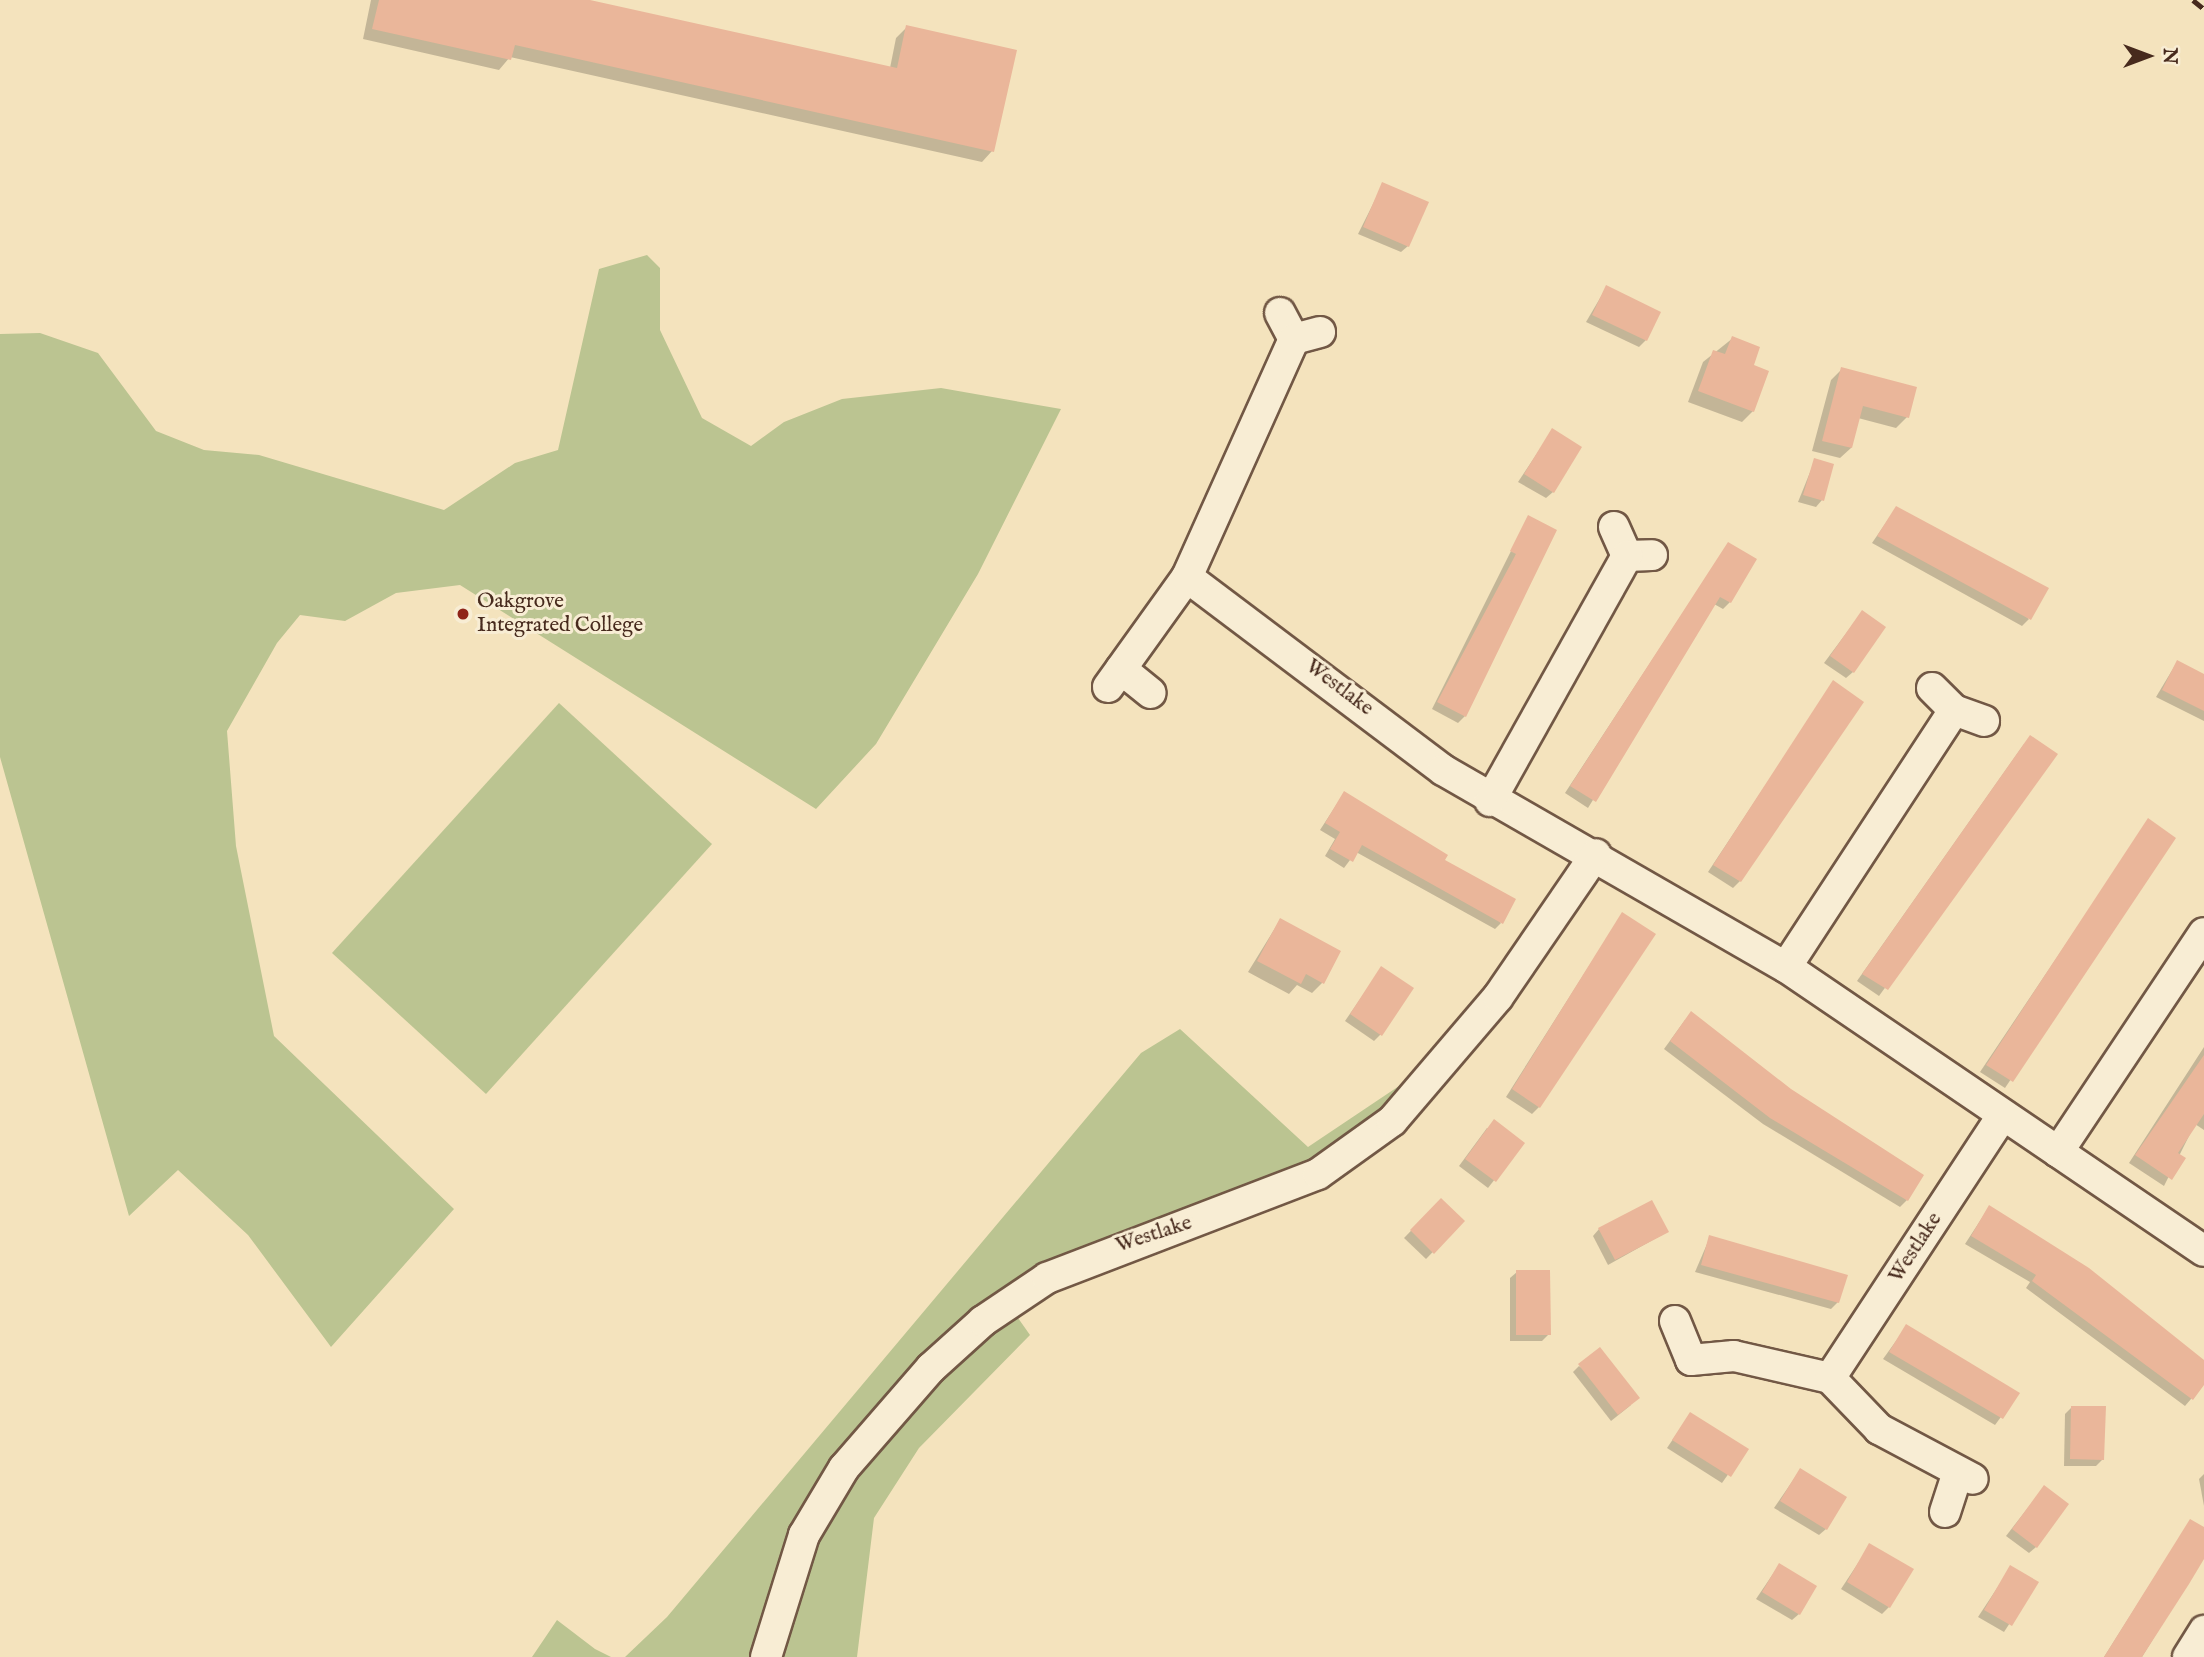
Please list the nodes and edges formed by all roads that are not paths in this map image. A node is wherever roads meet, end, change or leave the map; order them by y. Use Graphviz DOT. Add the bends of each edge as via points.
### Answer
graph roads {
  1 [pos="1280,313"];
  2 [pos="1614,527"];
  3 [pos="1187,577"];
  4 [pos="1932,688"];
  5 [pos="1151,693"];
  6 [pos="1954,710"];
  7 [pos="1984,721"];
  8 [pos="1490,801"];
  9 [pos="1596,854"];
  10 [pos="2204,933"];
  11 [pos="1786,967"];
  12 [pos="2001,1118"];
  13 [pos="2058,1152"];
  14 [pos="2204,1251"];
  15 [pos="1675,1321"];
  16 [pos="1830,1378"];
  17 [pos="1945,1512"];
  18 [pos="2204,1631"];
  19 [pos="766,1657"];
  20 [pos="2188,1657"];
  1 -- 3 [label="street" via="1307,335"];
  2 -- 8 [label="street" via="1639,555"];
  3 -- 5 [label="street" via="1115,678"];
  3 -- 8 [label="street, Westlake"];
  4 -- 6 [label="street"];
  6 -- 7 [label="street"];
  6 -- 11 [label="street"];
  8 -- 9 [label="street, Westlake"];
  9 -- 11 [label="street, Westlake"];
  9 -- 19 [label="street, Westlake" via="1498,997 1392,1121 1318,1174 1047,1278 983,1321 931,1368 844,1468 804,1535"];
  10 -- 13 [label="street"];
  11 -- 12 [label="street, Westlake"];
  12 -- 13 [label="street, Westlake"];
  12 -- 16 [label="street, Westlake"];
  13 -- 14 [label="street, Westlake"];
  15 -- 16 [label="street" via="1691,1360 1734,1356"];
  16 -- 17 [label="street" via="1879,1429 1965,1477"];
  18 -- 20 [label="street"];
}
